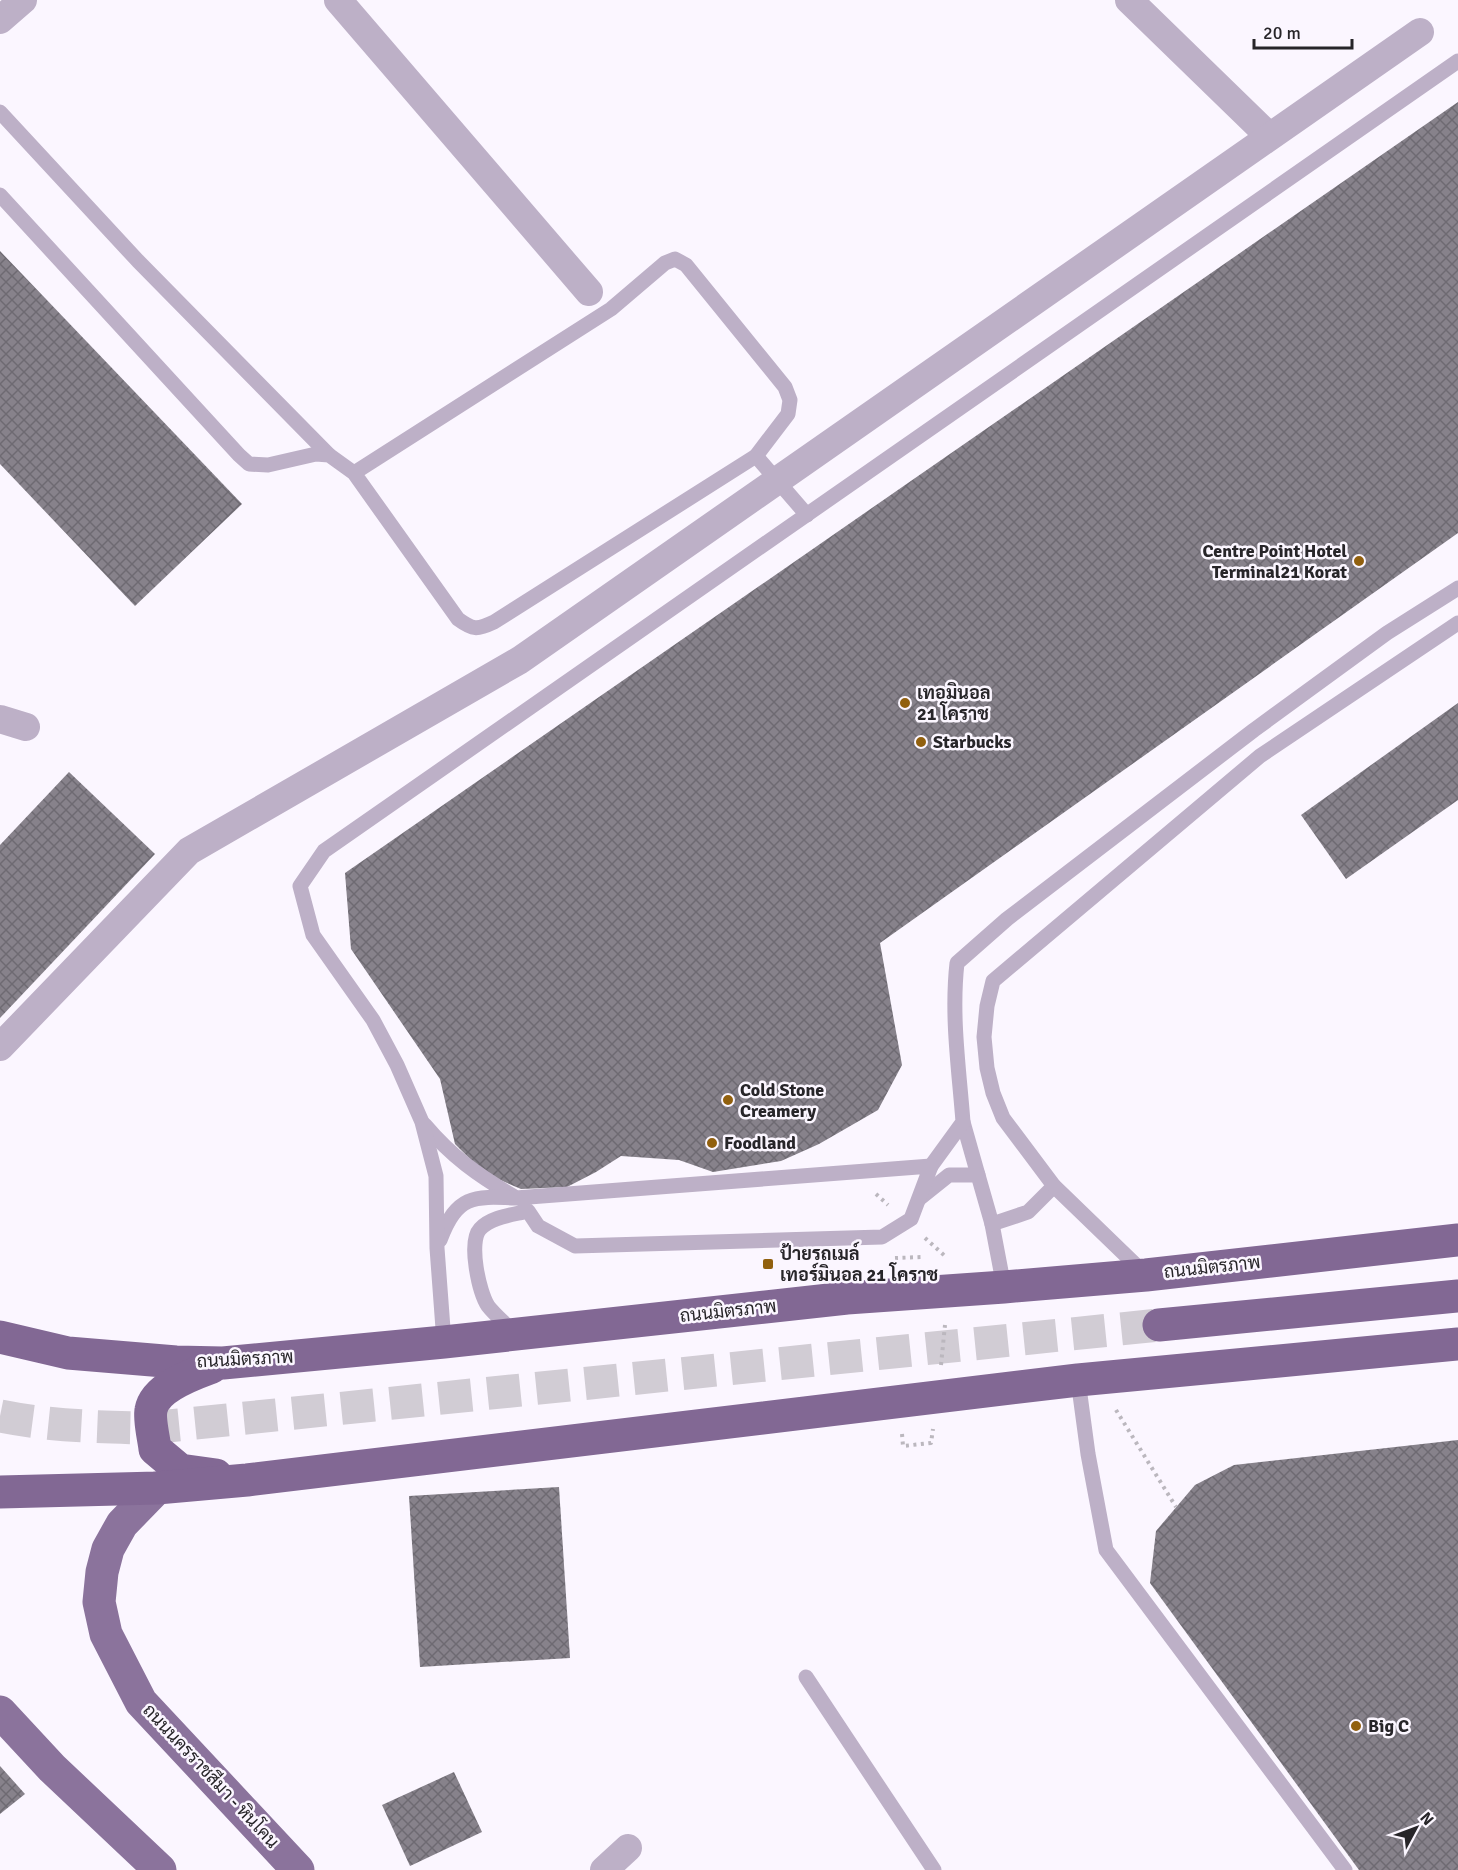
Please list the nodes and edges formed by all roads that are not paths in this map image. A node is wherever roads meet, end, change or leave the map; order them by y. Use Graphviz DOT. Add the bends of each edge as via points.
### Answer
graph roads {
  1 [pos="23,0"];
  2 [pos="338,0"];
  3 [pos="1129,0"];
  4 [pos="0,20"];
  5 [pos="1420,32"];
  6 [pos="1458,62"];
  7 [pos="0,112"];
  8 [pos="1269,136"];
  9 [pos="0,195"];
  10 [pos="589,292"];
  11 [pos="329,455"];
  12 [pos="756,456"];
  13 [pos="354,472"];
  14 [pos="777,480"];
  15 [pos="807,515"];
  16 [pos="1458,588"];
  17 [pos="1458,623"];
  18 [pos="0,1047"];
  19 [pos="422,1122"];
  20 [pos="963,1122"];
  21 [pos="931,1166"];
  22 [pos="978,1174"];
  23 [pos="1054,1185"];
  24 [pos="516,1198"];
  25 [pos="919,1199"];
  26 [pos="528,1212"];
  27 [pos="992,1224"];
  28 [pos="1458,1240"];
  29 [pos="437,1248"];
  30 [pos="1146,1275"];
  31 [pos="1004,1287"];
  32 [pos="1458,1296"];
  33 [pos="1158,1325"];
  34 [pos="515,1334"];
  35 [pos="0,1338"];
  36 [pos="444,1342"];
  37 [pos="1458,1344"];
  38 [pos="224,1363"];
  39 [pos="1078,1380"];
  40 [pos="247,1480"];
  41 [pos="158,1488"];
  42 [pos="0,1492"];
  43 [pos="806,1677"];
  44 [pos="0,1712"];
  45 [pos="628,1848"];
  46 [pos="160,1870"];
  47 [pos="298,1870"];
  48 [pos="604,1870"];
  49 [pos="934,1870"];
  50 [pos="1345,1870"];
  1 -- 4 [label="street"];
  2 -- 10 [label="street"];
  3 -- 8 [label="street"];
  5 -- 8 [label="street"];
  6 -- 15 [label="lane"];
  7 -- 11 [label="lane" via="138,261"];
  8 -- 14 [label="street"];
  9 -- 11 [label="lane" via="249,464 268,465 316,454"];
  11 -- 13 [label="lane"];
  12 -- 13 [label="lane" via="480,629 458,619"];
  12 -- 13 [label="lane" via="788,414 790,400 785,387 686,265 675,259 665,263 611,309"];
  12 -- 14 [label="lane"];
  14 -- 15 [label="lane"];
  14 -- 18 [label="street" via="520,660 189,851"];
  15 -- 19 [label="lane" via="324,851 300,886 313,935 373,1020"];
  16 -- 20 [label="lane" via="1387,633 1245,737 1007,919 957,963 957,1045"];
  17 -- 23 [label="lane" via="1260,756 993,981 984,1037 993,1094 1003,1118"];
  19 -- 24 [label="lane" via="477,1175"];
  19 -- 29 [label="lane" via="436,1176"];
  20 -- 21 [label="lane"];
  20 -- 22 [label="lane"];
  21 -- 24 [label="lane"];
  21 -- 25 [label="lane"];
  22 -- 25 [label="lane" via="949,1175"];
  22 -- 27 [label="lane"];
  23 -- 27 [label="lane" via="1028,1212"];
  23 -- 30 [label="lane"];
  24 -- 26 [label="lane"];
  24 -- 29 [label="lane" via="482,1197 462,1204 447,1223"];
  25 -- 26 [label="lane" via="911,1219 882,1237 575,1245 538,1226"];
  26 -- 34 [label="lane" via="492,1221 479,1230 475,1245 477,1274 488,1305"];
  27 -- 31 [label="lane"];
  28 -- 30 [label="highway, ถนนมิตรภาพ"];
  29 -- 36 [label="lane"];
  30 -- 31 [label="highway, ถนนมิตรภาพ"];
  31 -- 34 [label="highway, ถนนมิตรภาพ" via="847,1298"];
  32 -- 33 [label="highway"];
  34 -- 36 [label="highway, ถนนมิตรภาพ"];
  35 -- 38 [label="highway, ถนนมิตรภาพ" via="68,1353"];
  36 -- 38 [label="highway, ถนนมิตรภาพ"];
  37 -- 39 [label="highway"];
  38 -- 40 [label="highway" via="182,1378 160,1394 151,1410 155,1449 180,1470"];
  39 -- 40 [label="highway"];
  39 -- 50 [label="lane" via="1106,1550"];
  40 -- 41 [label="highway"];
  41 -- 42 [label="highway"];
  41 -- 47 [label="main road, ถนนนครราชสีมา - หินโคน" via="122,1524 108,1549 99,1602 106,1634 141,1702"];
  43 -- 49 [label="lane"];
  44 -- 46 [label="main road" via="52,1768"];
  45 -- 48 [label="street"];
}
